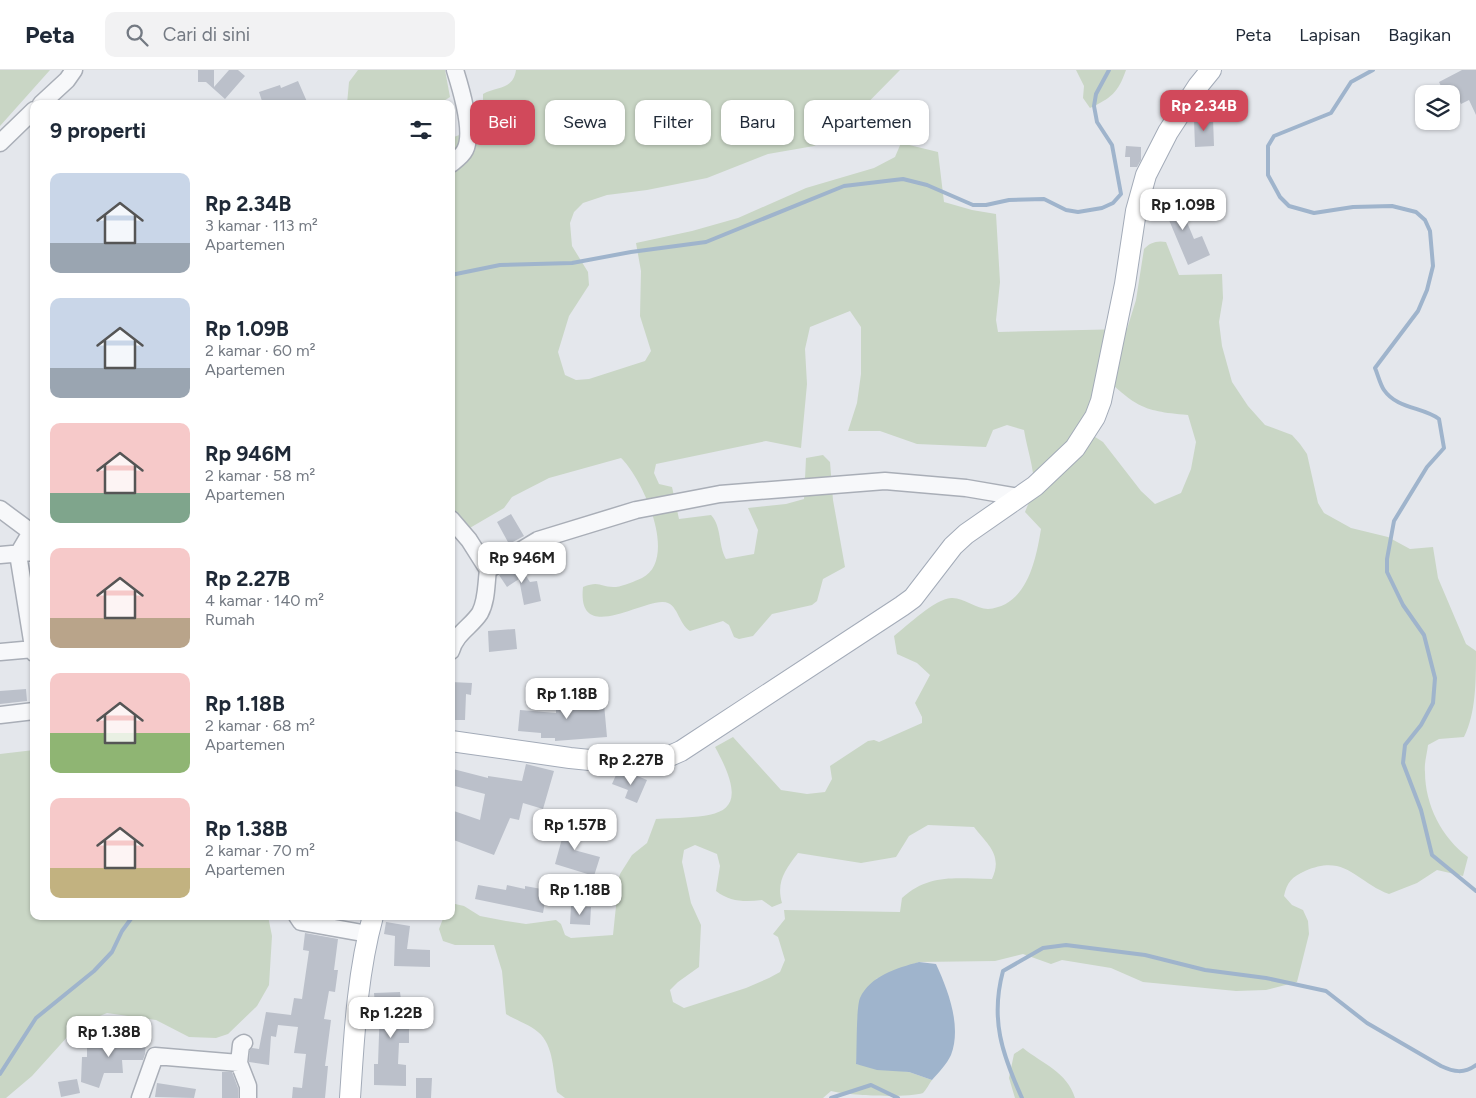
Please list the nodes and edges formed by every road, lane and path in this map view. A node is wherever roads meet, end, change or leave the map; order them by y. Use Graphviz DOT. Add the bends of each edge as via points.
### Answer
graph roads {
  1 [pos="74,70"];
  2 [pos="455,70"];
  3 [pos="1211,70"];
  4 [pos="45,100"];
  5 [pos="30,114"];
  6 [pos="0,143"];
  7 [pos="455,160"];
  8 [pos="1019,497"];
  9 [pos="0,508"];
  10 [pos="455,524"];
  11 [pos="30,531"];
  12 [pos="30,536"];
  13 [pos="26,553"];
  14 [pos="0,555"];
  15 [pos="488,570"];
  16 [pos="30,608"];
  17 [pos="455,642"];
  18 [pos="30,650"];
  19 [pos="0,652"];
  20 [pos="30,711"];
  21 [pos="0,715"];
  22 [pos="455,742"];
  23 [pos="300,920"];
  24 [pos="371,925"];
  25 [pos="244,1043"];
  26 [pos="239,1063"];
  27 [pos="140,1098"];
  28 [pos="248,1098"];
  29 [pos="350,1098"];
  1 -- 4 [label="street"];
  2 -- 7 [label="street" via="468,124 465,150"];
  3 -- 8 [label="main road" via="1168,132 1146,175 1136,211 1104,389 1095,417 1086,434 1064,460"];
  5 -- 6 [label="street"];
  8 -- 15 [label="street" via="966,488 885,481 720,494 636,510 538,540"];
  8 -- 22 [label="main road" via="960,540 913,598 681,751 663,759 629,764"];
  9 -- 11 [label="street"];
  10 -- 15 [label="street"];
  12 -- 13 [label="street"];
  13 -- 14 [label="street"];
  13 -- 16 [label="street"];
  15 -- 17 [label="street" via="484,604"];
  18 -- 19 [label="street"];
  20 -- 21 [label="street"];
  23 -- 24 [label="street"];
  24 -- 29 [label="main road" via="353,1052"];
  25 -- 26 [label="street"];
  26 -- 27 [label="street" via="155,1056"];
  26 -- 28 [label="street" via="248,1086"];
}
